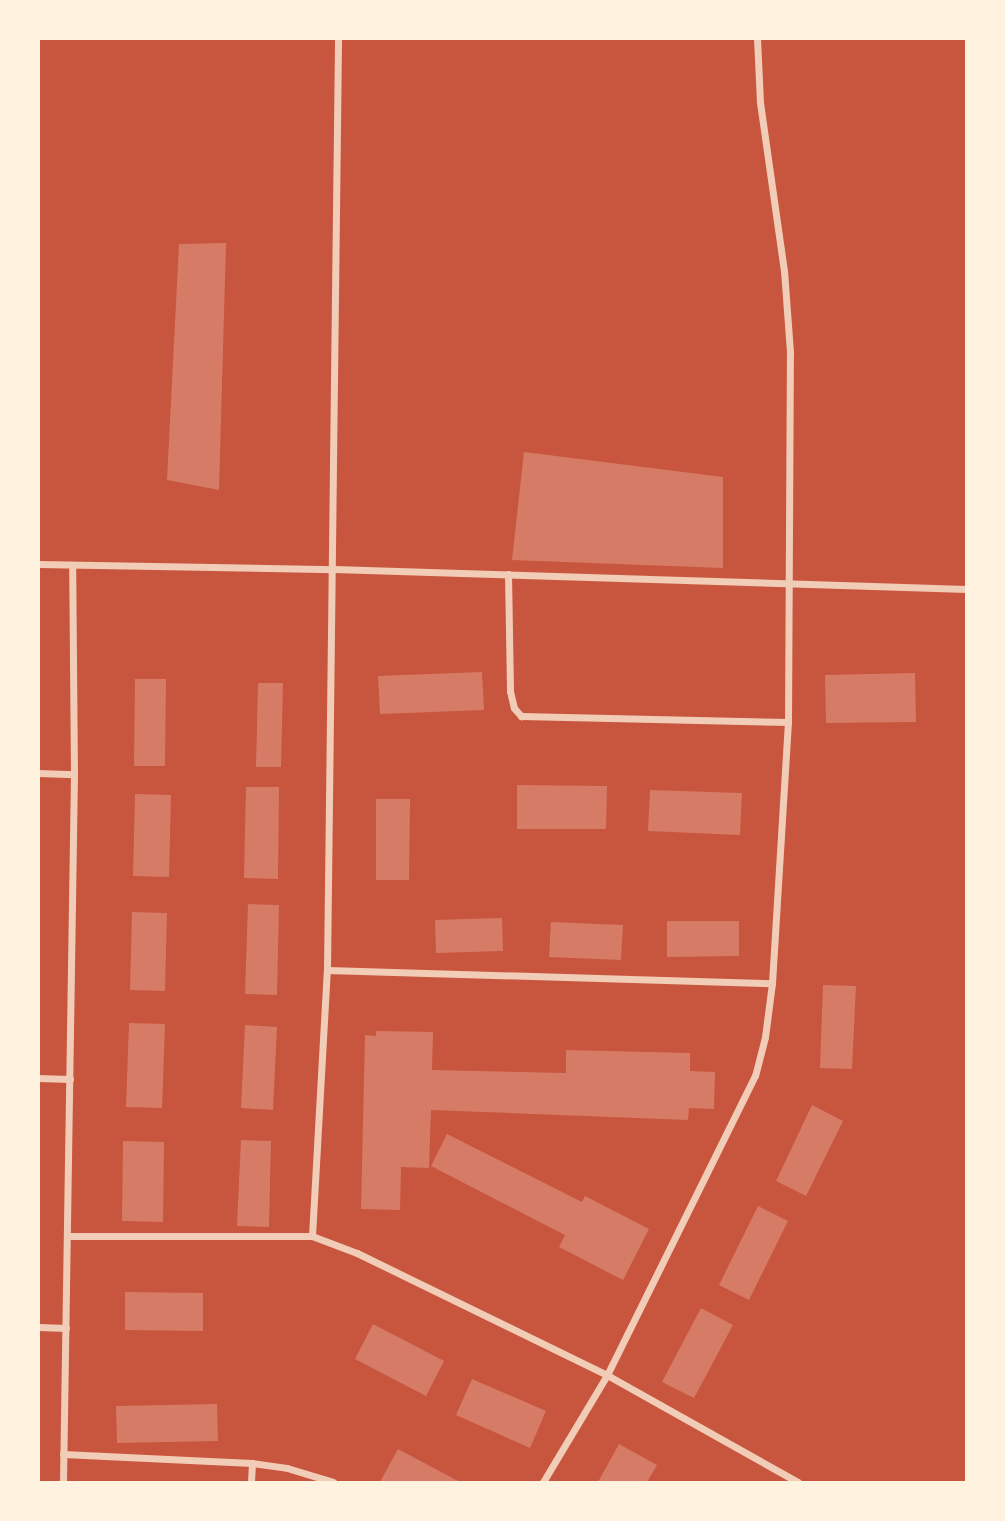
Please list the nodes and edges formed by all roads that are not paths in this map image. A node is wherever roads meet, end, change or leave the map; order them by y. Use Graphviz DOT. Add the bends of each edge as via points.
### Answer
graph roads {
  1 [pos="338,38"];
  2 [pos="757,38"];
  3 [pos="38,564"];
  4 [pos="72,565"];
  5 [pos="334,569"];
  6 [pos="508,574"];
  7 [pos="789,582"];
  8 [pos="967,589"];
  9 [pos="788,722"];
  10 [pos="38,773"];
  11 [pos="74,774"];
  12 [pos="327,970"];
  13 [pos="772,983"];
  14 [pos="38,1078"];
  15 [pos="70,1079"];
  16 [pos="67,1236"];
  17 [pos="312,1236"];
  18 [pos="38,1327"];
  19 [pos="66,1328"];
  20 [pos="607,1375"];
  21 [pos="63,1454"];
  22 [pos="251,1462"];
  23 [pos="63,1482"];
  24 [pos="251,1482"];
  25 [pos="333,1482"];
  26 [pos="543,1482"];
  27 [pos="798,1482"];
  1 -- 5 [label="street"];
  2 -- 7 [label="street" via="760,102 784,271 790,352"];
  3 -- 4 [label="street"];
  4 -- 5 [label="street"];
  4 -- 11 [label="street"];
  5 -- 6 [label="street"];
  5 -- 12 [label="street"];
  6 -- 7 [label="street"];
  6 -- 9 [label="street" via="510,691 513,708 521,716"];
  7 -- 8 [label="street"];
  7 -- 9 [label="street"];
  9 -- 13 [label="street"];
  10 -- 11 [label="street"];
  11 -- 15 [label="street"];
  12 -- 13 [label="street"];
  12 -- 17 [label="street"];
  13 -- 20 [label="street" via="755,1076"];
  14 -- 15 [label="street"];
  15 -- 16 [label="street"];
  16 -- 17 [label="street"];
  16 -- 19 [label="street"];
  17 -- 20 [label="street" via="357,1253"];
  18 -- 19 [label="street"];
  19 -- 21 [label="street"];
  20 -- 26 [label="street"];
  20 -- 27 [label="street"];
  21 -- 22 [label="street"];
  21 -- 23 [label="street"];
  22 -- 24 [label="street"];
  22 -- 25 [label="street"];
}
